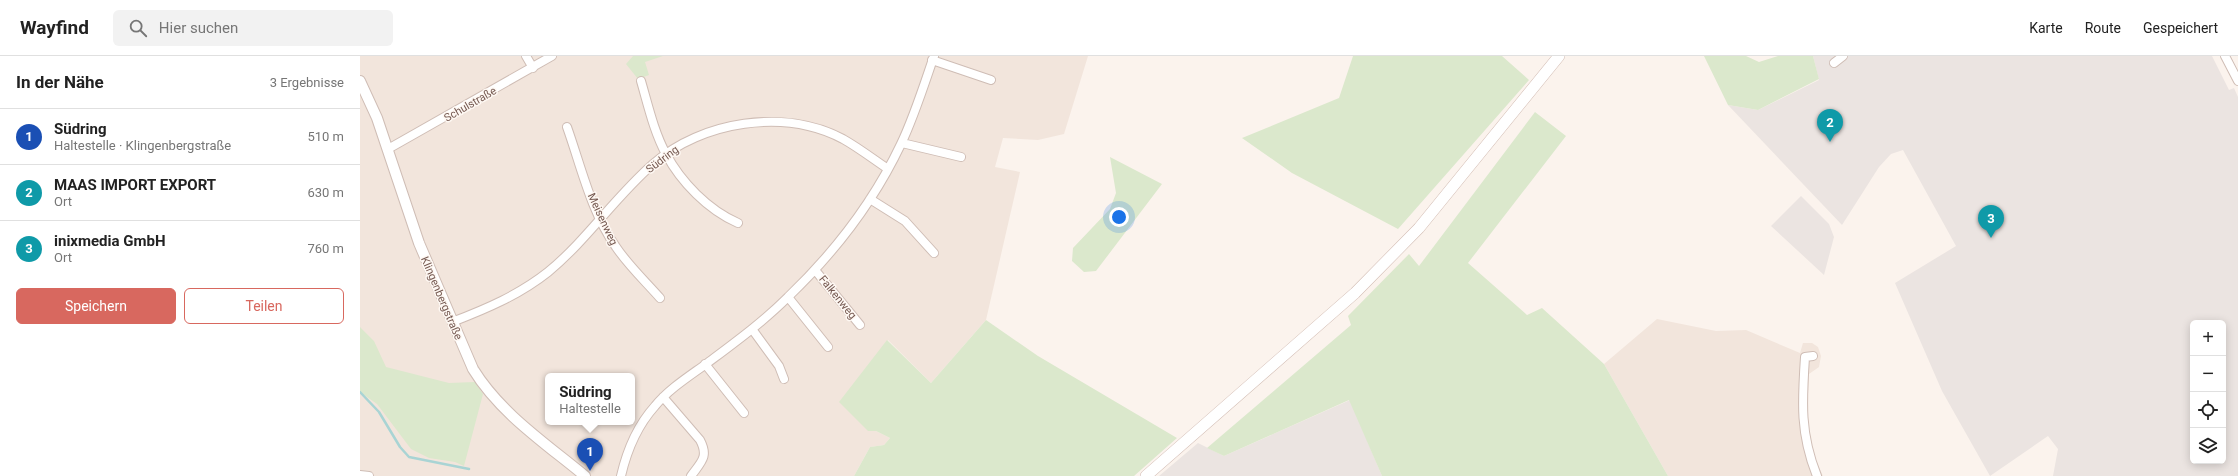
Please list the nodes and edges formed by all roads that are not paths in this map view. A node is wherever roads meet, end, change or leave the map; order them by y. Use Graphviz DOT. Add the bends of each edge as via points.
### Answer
graph roads {
  1 [pos="526,56"];
  2 [pos="552,56"];
  3 [pos="1559,56"];
  4 [pos="1843,56"];
  5 [pos="2225,56"];
  6 [pos="933,58"];
  7 [pos="1834,63"];
  8 [pos="533,68"];
  9 [pos="2235,68"];
  10 [pos="991,80"];
  11 [pos="360,81"];
  12 [pos="641,81"];
  13 [pos="2238,81"];
  14 [pos="567,127"];
  15 [pos="902,143"];
  16 [pos="388,149"];
  17 [pos="666,154"];
  18 [pos="961,157"];
  19 [pos="888,170"];
  20 [pos="870,199"];
  21 [pos="601,220"];
  22 [pos="738,223"];
  23 [pos="934,253"];
  24 [pos="815,270"];
  25 [pos="788,297"];
  26 [pos="660,298"];
  27 [pos="452,322"];
  28 [pos="860,325"];
  29 [pos="752,329"];
  30 [pos="828,347"];
  31 [pos="1813,356"];
  32 [pos="705,364"];
  33 [pos="784,379"];
  34 [pos="663,396"];
  35 [pos="744,413"];
  36 [pos="360,475"];
  37 [pos="369,476"];
  38 [pos="585,476"];
  39 [pos="620,476"];
  40 [pos="691,476"];
  41 [pos="1146,476"];
  42 [pos="1817,476"];
  1 -- 8 [label="street"];
  2 -- 8 [label="street, Schulstraße"];
  3 -- 41 [label="main road" via="1419,228 1355,293"];
  4 -- 7 [label="street"];
  5 -- 9 [label="street"];
  6 -- 10 [label="street"];
  6 -- 15 [label="street"];
  8 -- 16 [label="street, Schulstraße"];
  9 -- 13 [label="street"];
  11 -- 16 [label="street, Klingenbergstraße"];
  12 -- 17 [label="street"];
  14 -- 21 [label="street, Meisenweg"];
  15 -- 18 [label="street"];
  15 -- 19 [label="street"];
  16 -- 27 [label="street, Klingenbergstraße" via="419,243"];
  17 -- 19 [label="street, Südring" via="717,129 752,123 785,123 819,130 842,139"];
  17 -- 21 [label="street, Südring" via="643,173"];
  17 -- 22 [label="street" via="706,203 724,217"];
  19 -- 20 [label="street"];
  20 -- 23 [label="street" via="905,221"];
  20 -- 24 [label="street" via="841,240"];
  21 -- 26 [label="street, Meisenweg" via="626,260"];
  21 -- 27 [label="street, Südring" via="566,256 531,285 498,303"];
  24 -- 25 [label="street"];
  24 -- 28 [label="street, Falkenweg"];
  25 -- 29 [label="street"];
  25 -- 30 [label="street"];
  27 -- 38 [label="street, Klingenbergstraße" via="484,387 522,424"];
  29 -- 32 [label="street"];
  29 -- 33 [label="street" via="779,366"];
  31 -- 42 [label="street" via="1806,357 1802,408 1808,454"];
  32 -- 34 [label="street"];
  32 -- 35 [label="street"];
  34 -- 39 [label="street" via="636,434 626,454"];
  34 -- 40 [label="street" via="704,447 704,458"];
  36 -- 37 [label="street"];
}
